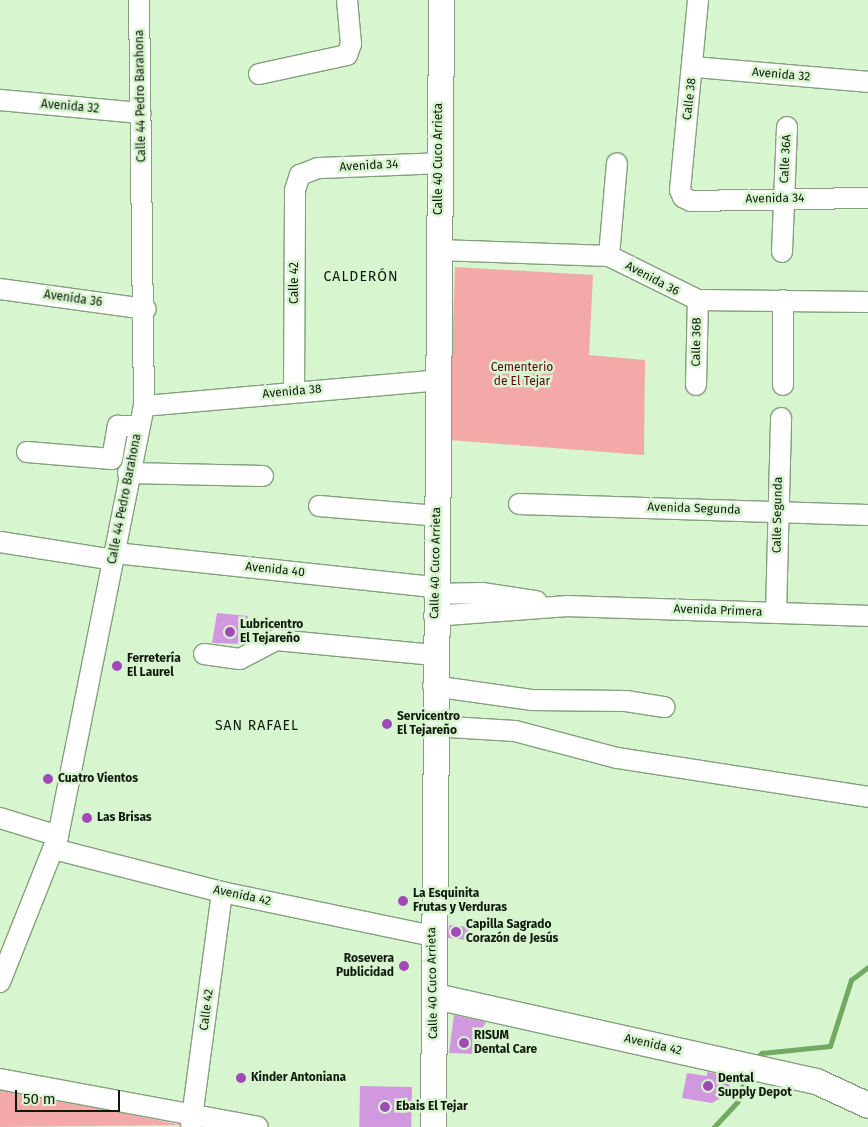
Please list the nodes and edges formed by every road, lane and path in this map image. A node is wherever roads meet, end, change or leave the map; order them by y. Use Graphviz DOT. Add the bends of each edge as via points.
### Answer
graph roads {
  1 [pos="139,0"];
  2 [pos="347,0"];
  3 [pos="440,0"];
  4 [pos="698,0"];
  5 [pos="694,67"];
  6 [pos="259,74"];
  7 [pos="868,82"];
  8 [pos="0,100"];
  9 [pos="140,113"];
  10 [pos="787,127"];
  11 [pos="440,163"];
  12 [pos="617,163"];
  13 [pos="300,175"];
  14 [pos="683,198"];
  15 [pos="868,198"];
  16 [pos="784,199"];
  17 [pos="438,250"];
  18 [pos="782,252"];
  19 [pos="610,256"];
  20 [pos="0,289"];
  21 [pos="698,300"];
  22 [pos="783,300"];
  23 [pos="868,302"];
  24 [pos="146,308"];
  25 [pos="440,380"];
  26 [pos="696,385"];
  27 [pos="783,385"];
  28 [pos="294,392"];
  29 [pos="144,406"];
  30 [pos="781,418"];
  31 [pos="139,426"];
  32 [pos="27,452"];
  33 [pos="128,473"];
  34 [pos="263,476"];
  35 [pos="519,504"];
  36 [pos="319,506"];
  37 [pos="778,512"];
  38 [pos="868,515"];
  39 [pos="437,516"];
  40 [pos="0,542"];
  41 [pos="114,557"];
  42 [pos="434,599"];
  43 [pos="776,613"];
  44 [pos="868,616"];
  45 [pos="204,654"];
  46 [pos="434,655"];
  47 [pos="433,686"];
  48 [pos="665,708"];
  49 [pos="433,726"];
  50 [pos="868,798"];
  51 [pos="0,818"];
  52 [pos="56,842"];
  53 [pos="222,892"];
  54 [pos="432,936"];
  55 [pos="0,982"];
  56 [pos="434,996"];
  57 [pos="0,1079"];
  58 [pos="868,1106"];
  59 [pos="192,1120"];
  60 [pos="258,1127"];
  61 [pos="433,1127"];
  1 -- 9 [label="street, Calle 44 Pedro Barahona"];
  2 -- 6 [label="street" via="351,44 347,55"];
  3 -- 11 [label="main road, Calle 40 Cuco Arrieta"];
  4 -- 5 [label="street, Calle 38"];
  5 -- 7 [label="street, Avenida 32"];
  5 -- 14 [label="street, Calle 38" via="680,190"];
  8 -- 9 [label="street, Avenida 32"];
  9 -- 24 [label="street, Calle 44 Pedro Barahona"];
  10 -- 16 [label="street, Calle 36A"];
  11 -- 13 [label="street, Avenida 34" via="318,168"];
  11 -- 17 [label="main road, Calle 40 Cuco Arrieta"];
  12 -- 19 [label="street"];
  13 -- 28 [label="street, Calle 42" via="296,190"];
  14 -- 16 [label="street, Avenida 34" via="691,201"];
  15 -- 16 [label="street, Avenida 34"];
  16 -- 18 [label="street, Calle 36A"];
  17 -- 19 [label="street, Avenida 36"];
  17 -- 25 [label="main road, Calle 40 Cuco Arrieta"];
  19 -- 21 [label="street, Avenida 36"];
  20 -- 24 [label="street, Avenida 36"];
  21 -- 22 [label="street, Avenida 36"];
  21 -- 26 [label="street, Calle 36B"];
  22 -- 23 [label="street, Avenida 36"];
  22 -- 27 [label="street"];
  24 -- 29 [label="street, Calle 44 Pedro Barahona"];
  25 -- 28 [label="street, Avenida 38"];
  25 -- 39 [label="main road, Calle 40 Cuco Arrieta"];
  28 -- 29 [label="street, Avenida 38"];
  29 -- 31 [label="street, Calle 44 Pedro Barahona"];
  30 -- 37 [label="street, Calle Segunda"];
  31 -- 32 [label="street" via="118,426 112,459"];
  31 -- 33 [label="street, Calle 44 Pedro Barahona"];
  33 -- 34 [label="street"];
  33 -- 41 [label="street, Calle 44 Pedro Barahona"];
  35 -- 37 [label="street, Avenida Segunda"];
  36 -- 39 [label="street"];
  37 -- 38 [label="street, Avenida Segunda"];
  37 -- 43 [label="street, Calle Segunda"];
  39 -- 42 [label="main road, Calle 40 Cuco Arrieta"];
  40 -- 41 [label="street, Avenida 40"];
  41 -- 42 [label="street, Avenida 40"];
  41 -- 52 [label="street, Calle 44 Pedro Barahona"];
  42 -- 43 [label="street, Avenida Primera"];
  42 -- 46 [label="main road, Calle 40 Cuco Arrieta"];
  43 -- 44 [label="street, Avenida Primera"];
  45 -- 46 [label="street" via="240,659 276,640"];
  46 -- 47 [label="main road, Calle 40 Cuco Arrieta"];
  47 -- 48 [label="street" via="531,700 626,701"];
  47 -- 49 [label="main road, Calle 40 Cuco Arrieta"];
  49 -- 50 [label="street" via="515,731 617,758"];
  49 -- 54 [label="main road, Calle 40 Cuco Arrieta"];
  51 -- 52 [label="street, Avenida 42"];
  52 -- 53 [label="street, Avenida 42"];
  52 -- 55 [label="street, Calle 44 Pedro Barahona"];
  53 -- 54 [label="street, Avenida 42"];
  53 -- 59 [label="street, Calle 42"];
  54 -- 56 [label="main road, Calle 40 Cuco Arrieta"];
  56 -- 58 [label="main road, Avenida 42" via="816,1081"];
  56 -- 61 [label="main road, Calle 40 Cuco Arrieta"];
  57 -- 59 [label="street"];
  59 -- 60 [label="street"];
}
